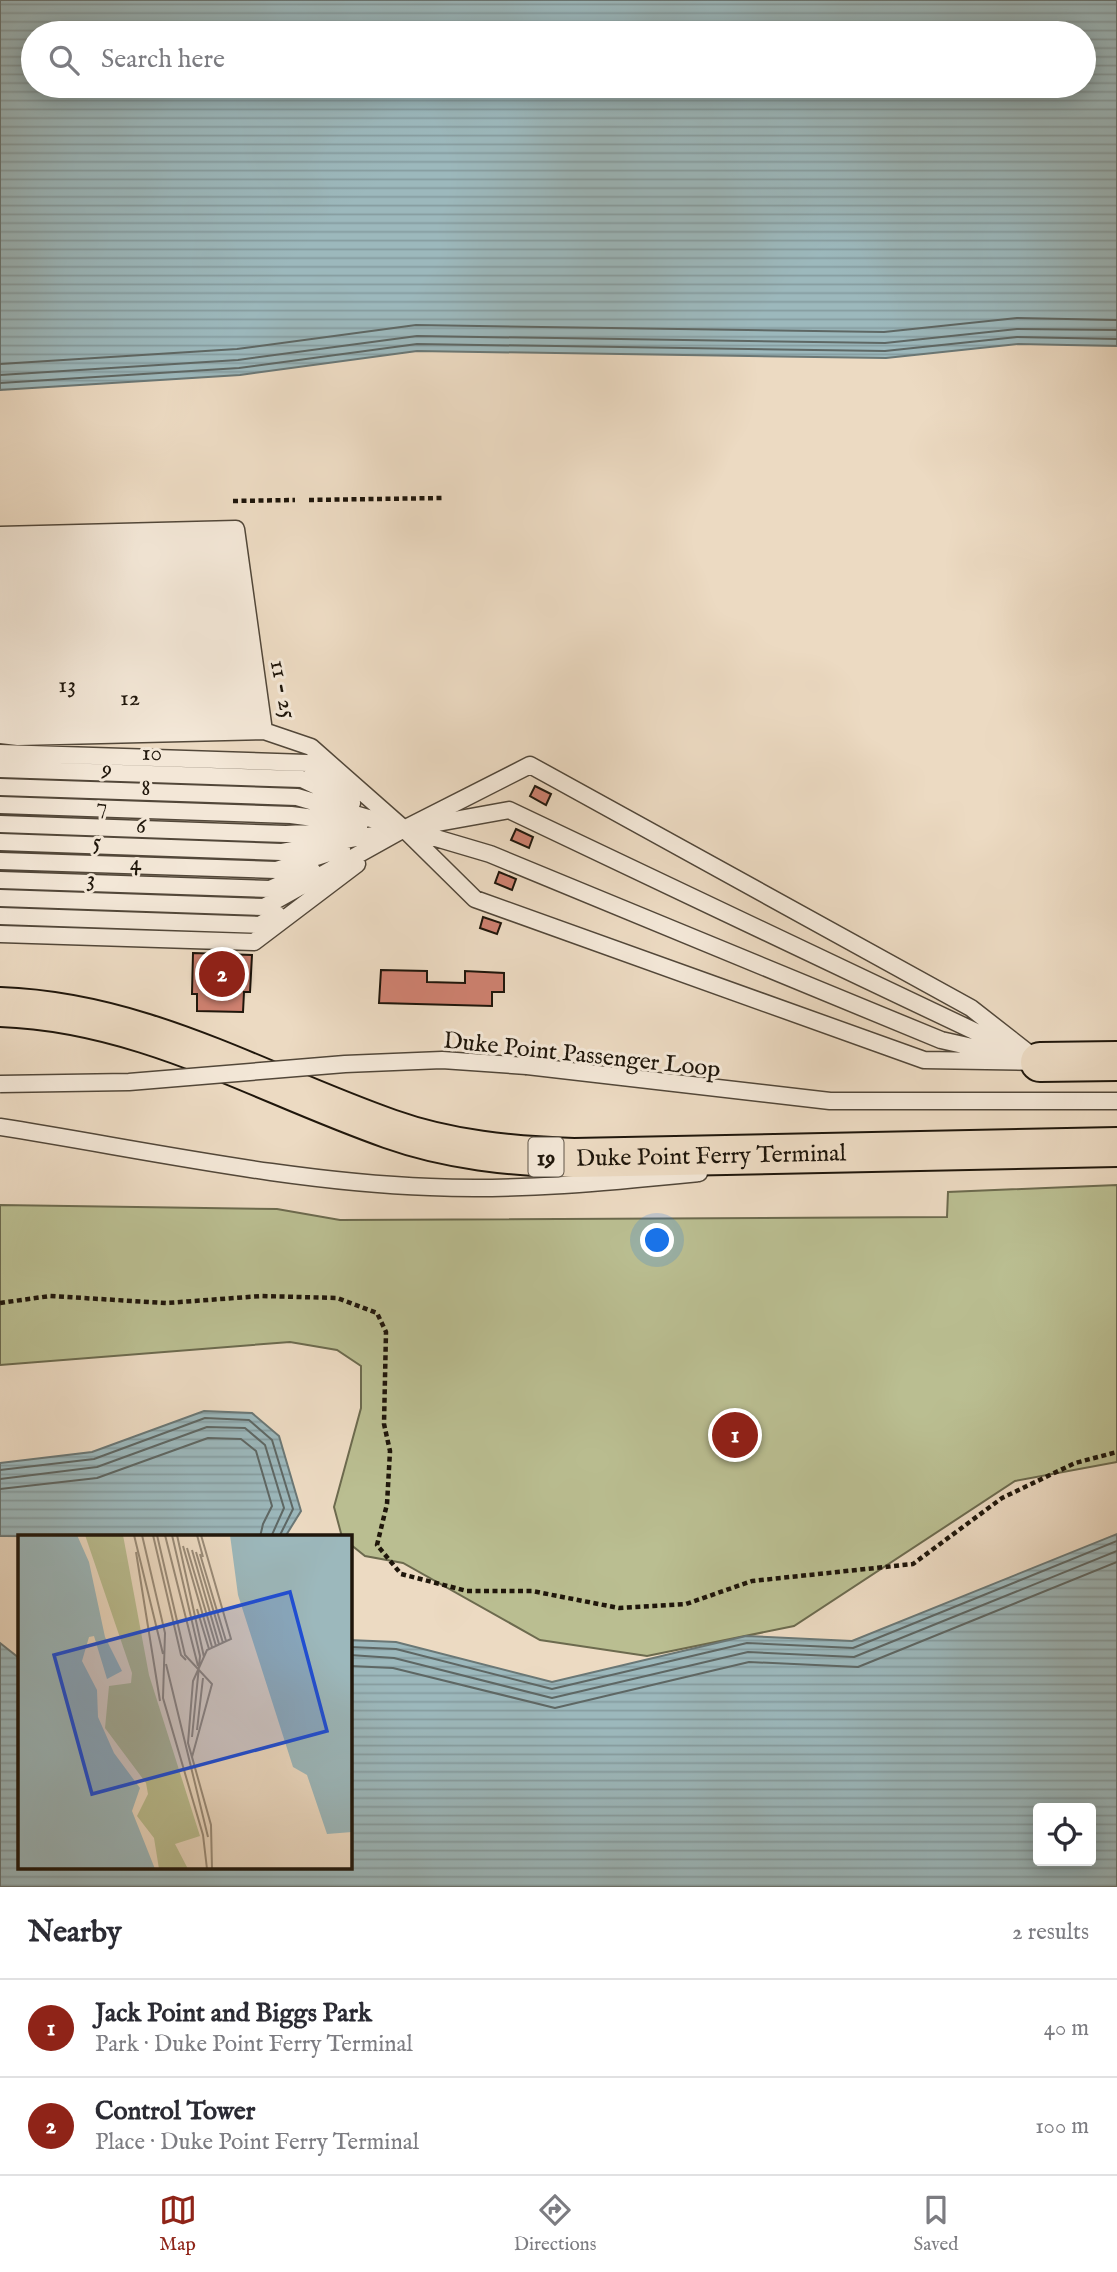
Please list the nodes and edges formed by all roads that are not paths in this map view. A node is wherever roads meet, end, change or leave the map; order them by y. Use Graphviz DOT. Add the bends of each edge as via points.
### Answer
graph roads {
  1 [pos="0,535"];
  2 [pos="0,549"];
  3 [pos="0,564"];
  4 [pos="0,579"];
  5 [pos="0,593"];
  6 [pos="0,607"];
  7 [pos="0,622"];
  8 [pos="250,630"];
  9 [pos="0,636"];
  10 [pos="0,651"];
  11 [pos="0,665"];
  12 [pos="0,680"];
  13 [pos="0,694"];
  14 [pos="0,708"];
  15 [pos="0,723"];
  16 [pos="0,734"];
  17 [pos="0,753"];
  18 [pos="0,769"];
  19 [pos="0,788"];
  20 [pos="0,805"];
  21 [pos="0,824"];
  22 [pos="404,829"];
  23 [pos="0,842"];
  24 [pos="0,861"];
  25 [pos="0,880"];
  26 [pos="0,898"];
  27 [pos="0,916"];
  28 [pos="0,934"];
  29 [pos="0,985"];
  30 [pos="0,1007"];
  31 [pos="198,1049"];
  32 [pos="1117,1061"];
  33 [pos="1040,1062"];
  34 [pos="0,1084"];
  35 [pos="1117,1101"];
  36 [pos="0,1127"];
  37 [pos="1117,1147"];
  38 [pos="946,1150"];
  1 -- 8 [label="lane"];
  2 -- 8 [label="lane"];
  3 -- 8 [label="lane"];
  4 -- 8 [label="lane"];
  5 -- 8 [label="lane"];
  6 -- 8 [label="lane"];
  7 -- 8 [label="lane"];
  8 -- 9 [label="lane"];
  8 -- 10 [label="lane"];
  8 -- 11 [label="lane"];
  8 -- 12 [label="lane"];
  8 -- 13 [label="lane"];
  8 -- 14 [label="lane, 13"];
  8 -- 15 [label="lane, 12"];
  8 -- 16 [label="lane" via="18,737"];
  8 -- 22 [label="lane, 11 - 25" via="311,747"];
  17 -- 22 [label="lane" via="307,763"];
  18 -- 22 [label="lane, 10" via="302,779"];
  19 -- 22 [label="lane, 9" via="297,797"];
  20 -- 22 [label="lane, 8" via="291,815"];
  21 -- 22 [label="lane, 7" via="286,834"];
  22 -- 23 [label="lane, 6" via="281,852"];
  22 -- 24 [label="lane, 5" via="275,870"];
  22 -- 25 [label="lane, 4" via="270,889"];
  22 -- 26 [label="lane, 3" via="264,907"];
  22 -- 27 [label="lane" via="260,925"];
  22 -- 28 [label="lane" via="254,942"];
  22 -- 33 [label="lane" via="490,854 941,1040"];
  22 -- 33 [label="lane" via="475,899 924,1060"];
  22 -- 33 [label="lane" via="509,810"];
  22 -- 33 [label="lane" via="530,765 971,1009"];
  29 -- 31 [label="highway, Duke Point Ferry Terminal / 19" via="62,992 123,1008"];
  30 -- 31 [label="highway, Duke Point Ferry Terminal / 19" via="69,1013"];
  31 -- 38 [label="highway, Duke Point Ferry Terminal / 19" via="391,1130 498,1154 574,1157"];
  32 -- 33 [label="highway"];
  34 -- 35 [label="lane, Duke Point Passenger Loop, bridge" via="129,1082 442,1060 830,1101"];
  36 -- 38 [label="lane" via="301,1175 429,1188 560,1186"];
  37 -- 38 [label="highway, Duke Point Ferry Terminal / 19"];
}
